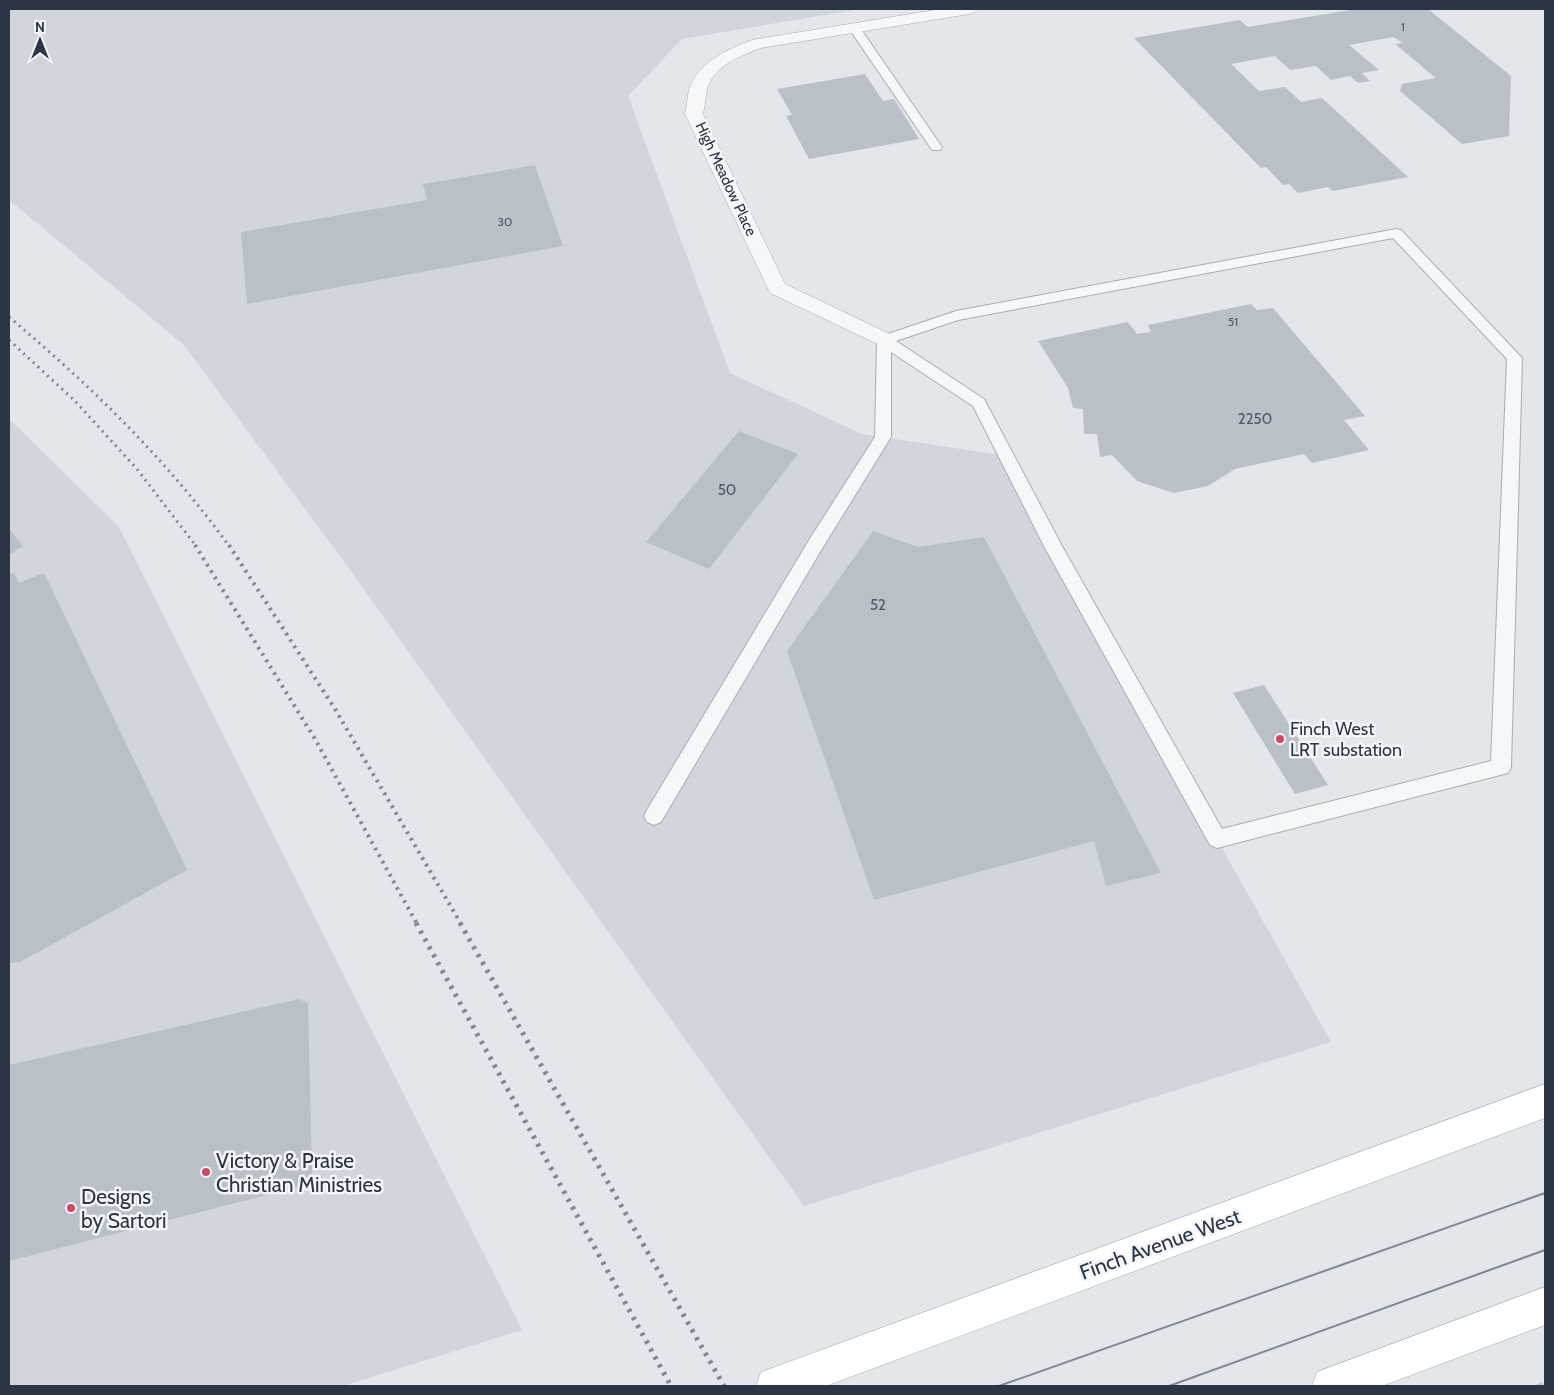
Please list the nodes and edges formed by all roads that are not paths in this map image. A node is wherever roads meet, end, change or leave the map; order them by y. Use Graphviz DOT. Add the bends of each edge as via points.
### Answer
graph roads {
  1 [pos="969,9"];
  2 [pos="854,27"];
  3 [pos="936,147"];
  4 [pos="884,340"];
  5 [pos="654,816"];
  6 [pos="1545,1101"];
  7 [pos="1545,1306"];
  8 [pos="775,1386"];
  9 [pos="1331,1386"];
  1 -- 2 [label="street, High Meadow Place"];
  2 -- 3 [label="lane"];
  2 -- 4 [label="street, High Meadow Place" via="768,41 732,54 703,80 694,114 777,288"];
  4 -- 4 [label="lane" via="956,316 1396,233 1515,358 1501,767 1217,839 1054,548 979,403"];
  4 -- 5 [label="lane" via="883,437"];
  6 -- 8 [label="main road, Finch Avenue West"];
  7 -- 9 [label="main road"];
}
